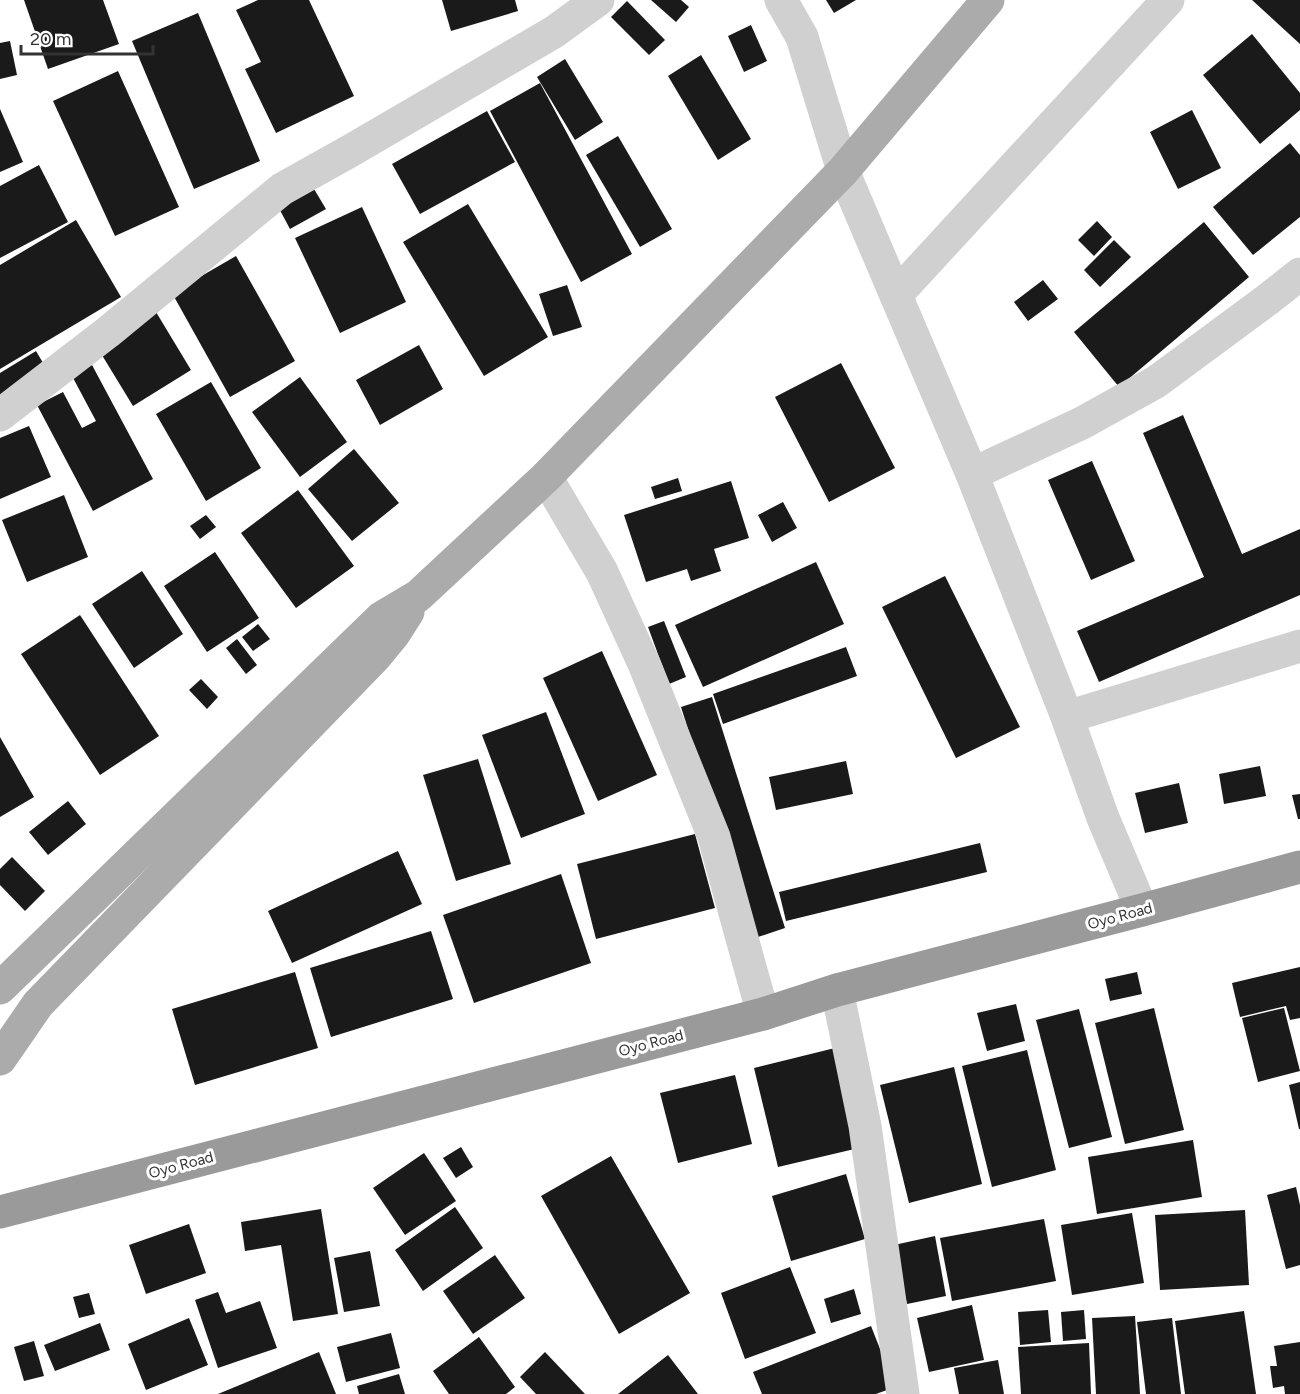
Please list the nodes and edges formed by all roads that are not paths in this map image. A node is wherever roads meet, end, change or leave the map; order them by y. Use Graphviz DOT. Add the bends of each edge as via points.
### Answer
graph roads {
  1 [pos="598,0"];
  2 [pos="781,0"];
  3 [pos="988,0"];
  4 [pos="1168,0"];
  5 [pos="843,171"];
  6 [pos="1300,274"];
  7 [pos="896,296"];
  8 [pos="0,415"];
  9 [pos="972,474"];
  10 [pos="546,477"];
  11 [pos="418,596"];
  12 [pos="1300,646"];
  13 [pos="1067,717"];
  14 [pos="1300,867"];
  15 [pos="1142,910"];
  16 [pos="3,978"];
  17 [pos="837,990"];
  18 [pos="763,1014"];
  19 [pos="0,1059"];
  20 [pos="0,1212"];
  21 [pos="903,1394"];
  1 -- 8 [label="street" via="554,32 282,189"];
  2 -- 5 [label="street" via="802,38"];
  3 -- 5 [label="main road"];
  4 -- 7 [label="street"];
  5 -- 7 [label="street"];
  5 -- 10 [label="main road"];
  6 -- 9 [label="street" via="1156,382 1082,423"];
  7 -- 9 [label="street"];
  9 -- 13 [label="street"];
  10 -- 11 [label="main road"];
  10 -- 18 [label="street" via="602,572 645,666 714,837"];
  11 -- 16 [label="main road" via="381,618"];
  11 -- 19 [label="main road" via="375,657 38,1004"];
  12 -- 13 [label="street"];
  13 -- 15 [label="street" via="1103,819"];
  14 -- 15 [label="highway, Oyo Road"];
  15 -- 17 [label="highway, Oyo Road"];
  17 -- 18 [label="highway, Oyo Road"];
  17 -- 21 [label="street" via="865,1125"];
  18 -- 20 [label="highway, Oyo Road"];
}
